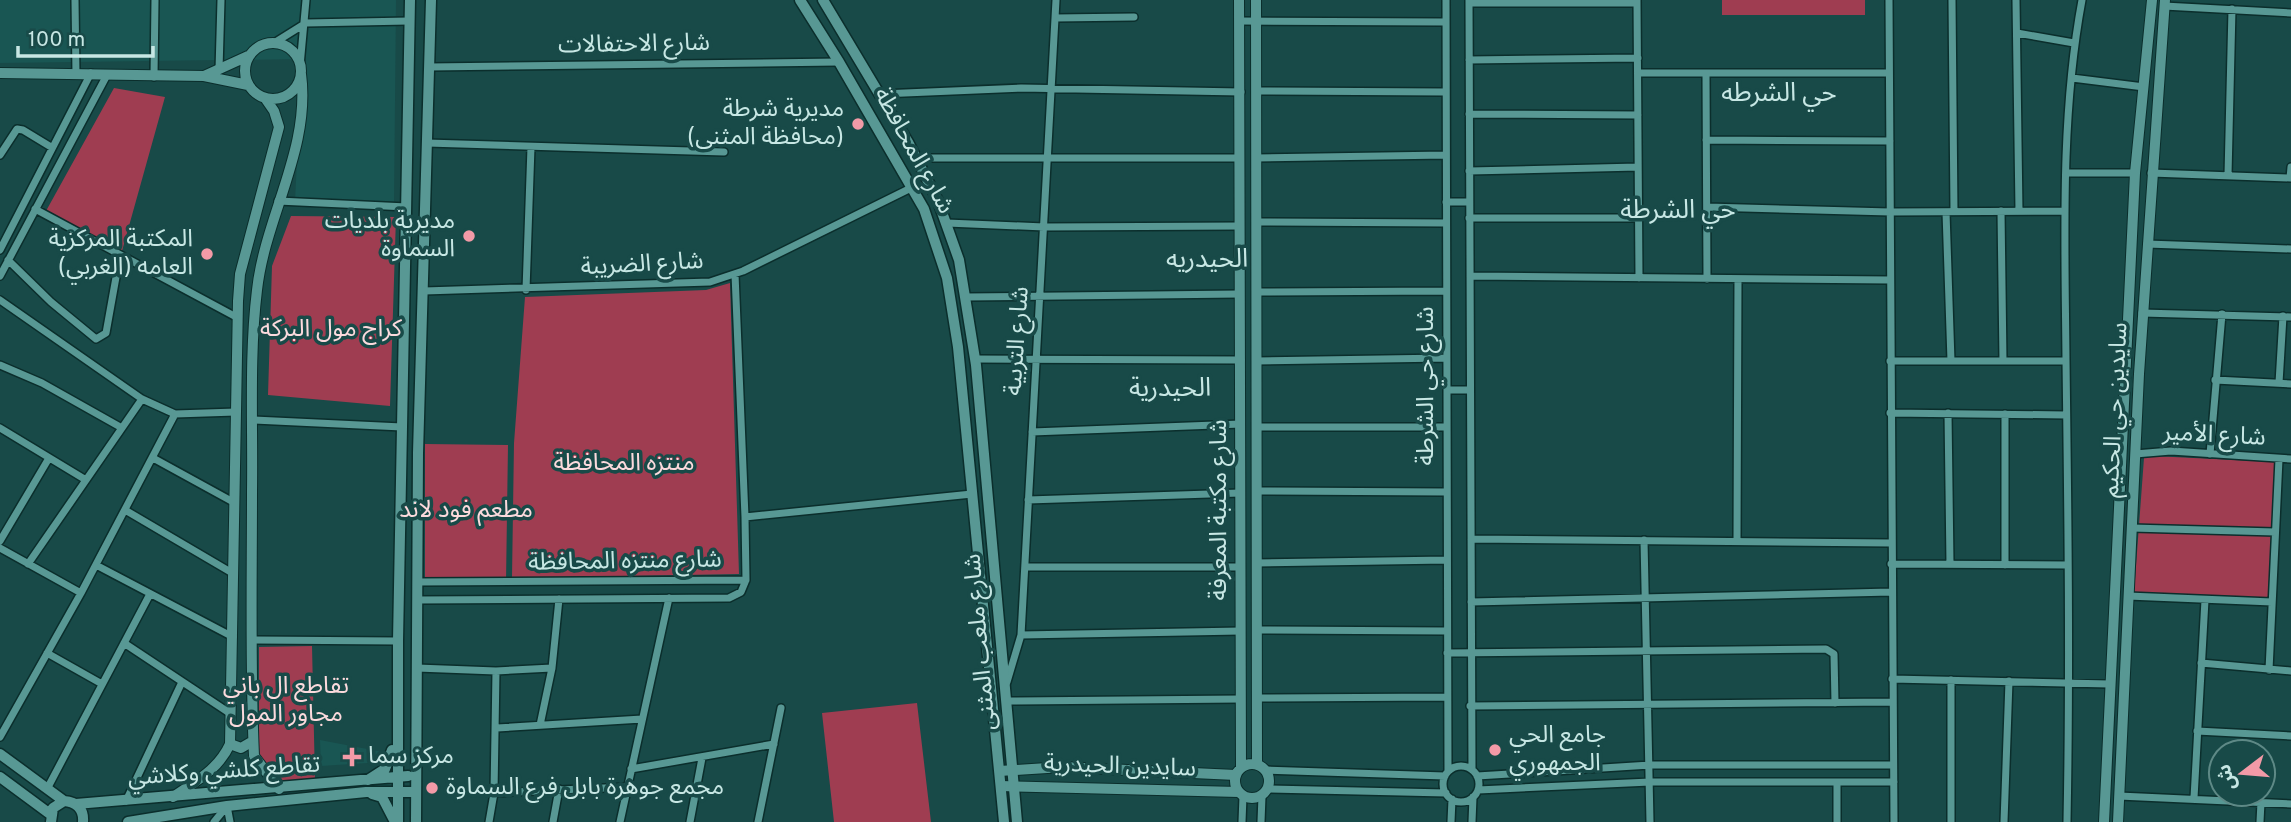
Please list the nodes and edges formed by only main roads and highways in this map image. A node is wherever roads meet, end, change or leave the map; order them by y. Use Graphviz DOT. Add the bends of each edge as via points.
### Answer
graph roads {
  1 [pos="410,0"];
  2 [pos="431,0"];
  3 [pos="800,0"];
  4 [pos="823,0"];
  5 [pos="986,459"];
  6 [pos="970,460"];
  7 [pos="397,720"];
  8 [pos="0,754"];
  9 [pos="407,776"];
  10 [pos="0,777"];
  11 [pos="365,787"];
  12 [pos="397,791"];
  13 [pos="416,792"];
  14 [pos="64,801"];
  15 [pos="76,804"];
  16 [pos="50,818"];
  17 [pos="83,822"];
  18 [pos="128,822"];
  19 [pos="396,822"];
  20 [pos="416,822"];
  21 [pos="1003,822"];
  22 [pos="1017,822"];
  1 -- 7 [label="main road"];
  2 -- 9 [label="main road" via="417,668"];
  3 -- 6 [label="main road, شارع المحافظة" via="913,187 933,230 947,278"];
  4 -- 5 [label="main road, شارع المحافظة" via="917,158 947,223 966,298"];
  5 -- 6 [label="main road"];
  5 -- 22 [label="main road, شارع ملعب المثنى"];
  6 -- 21 [label="main road, شارع ملعب المثنى"];
  7 -- 9 [label="main road"];
  7 -- 11 [label="main road" via="390,760"];
  8 -- 14 [label="main road"];
  9 -- 11 [label="main road, تقاطع كلشي وكلاشي"];
  9 -- 12 [label="main road"];
  9 -- 13 [label="main road"];
  10 -- 16 [label="main road"];
  11 -- 12 [label="main road"];
  11 -- 15 [label="main road, تقاطع كلشي وكلاشي"];
  11 -- 18 [label="main road"];
  11 -- 19 [label="main road" via="382,797"];
  12 -- 13 [label="main road"];
  12 -- 19 [label="main road"];
  13 -- 20 [label="main road"];
  14 -- 15 [label="main road, تقاطع كلشي وكلاشي"];
  14 -- 16 [label="main road" via="57,803"];
  15 -- 17 [label="main road"];
}
